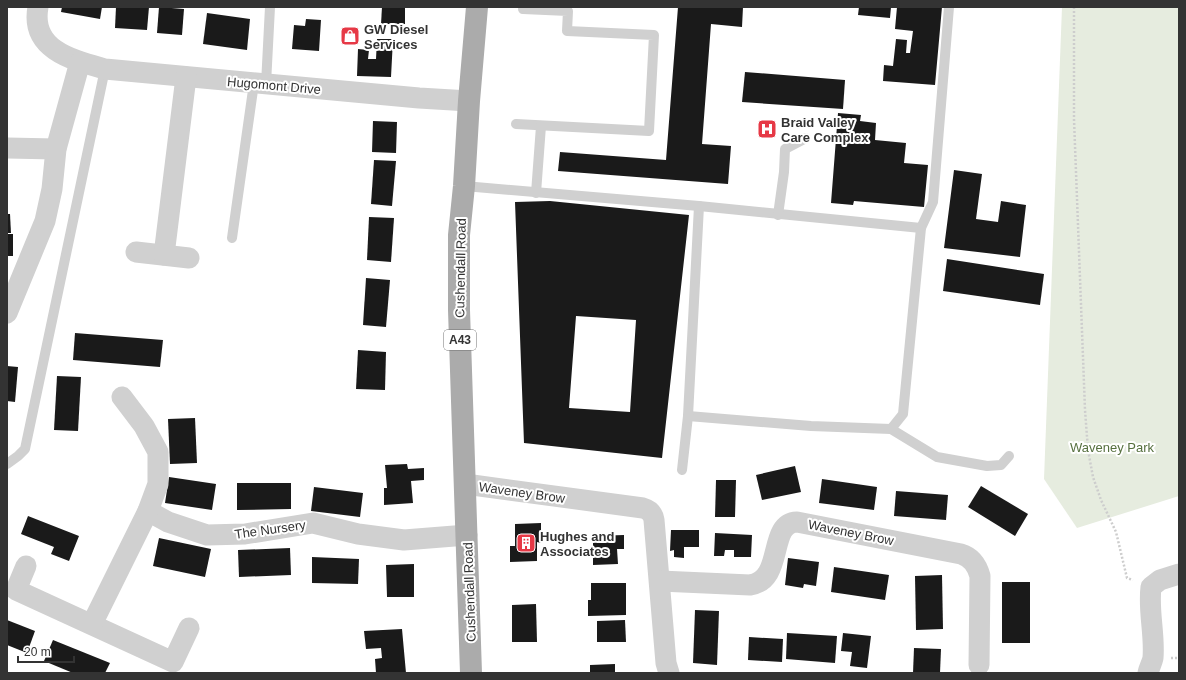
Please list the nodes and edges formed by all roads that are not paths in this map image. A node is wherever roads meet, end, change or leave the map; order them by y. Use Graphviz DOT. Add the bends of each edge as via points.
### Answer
graph roads {
  1 [pos="38,7"];
  2 [pos="270,7"];
  3 [pos="477,7"];
  4 [pos="949,7"];
  5 [pos="522,9"];
  6 [pos="545,9"];
  7 [pos="80,62"];
  8 [pos="105,69"];
  9 [pos="186,77"];
  10 [pos="260,83"];
  11 [pos="469,101"];
  12 [pos="516,124"];
  13 [pos="541,126"];
  14 [pos="806,138"];
  15 [pos="7,148"];
  16 [pos="56,149"];
  17 [pos="464,186"];
  18 [pos="536,192"];
  19 [pos="699,206"];
  20 [pos="778,214"];
  21 [pos="921,228"];
  22 [pos="232,238"];
  23 [pos="136,252"];
  24 [pos="164,255"];
  25 [pos="189,258"];
  26 [pos="7,313"];
  27 [pos="122,397"];
  28 [pos="688,416"];
  29 [pos="891,429"];
  30 [pos="1009,456"];
  31 [pos="7,464"];
  32 [pos="682,470"];
  33 [pos="466,484"];
  34 [pos="148,511"];
  35 [pos="467,535"];
  36 [pos="26,566"];
  37 [pos="1179,574"];
  38 [pos="660,581"];
  39 [pos="92,624"];
  40 [pos="189,628"];
  41 [pos="979,665"];
  42 [pos="471,673"];
  43 [pos="670,673"];
  44 [pos="1148,673"];
  1 -- 7 [label="street, Hugomont Drive" via="37,26 44,41 52,49"];
  2 -- 10 [label="lane"];
  3 -- 11 [label="main road, Cushendall Road / A43"];
  4 -- 21 [label="lane" via="933,202"];
  5 -- 6 [label="lane"];
  6 -- 13 [label="lane" via="568,11 567,31 654,35 649,131"];
  7 -- 8 [label="street, Hugomont Drive"];
  7 -- 16 [label="street"];
  8 -- 9 [label="street, Hugomont Drive"];
  8 -- 31 [label="lane" via="25,449"];
  9 -- 10 [label="street, Hugomont Drive"];
  9 -- 24 [label="street"];
  10 -- 11 [label="street, Hugomont Drive"];
  10 -- 22 [label="lane"];
  11 -- 17 [label="main road, Cushendall Road / A43"];
  12 -- 13 [label="lane"];
  13 -- 18 [label="lane"];
  14 -- 20 [label="lane" via="785,149"];
  15 -- 16 [label="street"];
  16 -- 26 [label="street" via="52,189 45,220"];
  17 -- 18 [label="lane"];
  17 -- 33 [label="main road, Cushendall Road / A43" via="459,235 459,302"];
  18 -- 19 [label="lane"];
  19 -- 20 [label="lane"];
  19 -- 28 [label="lane"];
  20 -- 21 [label="lane"];
  21 -- 29 [label="lane" via="903,414"];
  23 -- 24 [label="street"];
  24 -- 25 [label="street"];
  27 -- 34 [label="street" via="144,426 158,452 158,484"];
  28 -- 29 [label="lane" via="811,426"];
  28 -- 32 [label="lane"];
  29 -- 30 [label="lane" via="937,457 987,466 1001,465"];
  33 -- 35 [label="main road, Cushendall Road / A43"];
  33 -- 38 [label="street, Waveney Brow" via="646,509 652,513 654,520"];
  34 -- 35 [label="street, The Nursery" via="168,522 207,535 245,534 313,523 358,534 404,540"];
  34 -- 39 [label="street"];
  35 -- 42 [label="main road, Cushendall Road / A43"];
  36 -- 39 [label="street" via="16,590"];
  37 -- 44 [label="street" via="1160,580 1151,588 1153,659"];
  38 -- 41 [label="street, Waveney Brow" via="750,585 758,583 768,573 782,532 792,522 960,554 974,562 980,576"];
  38 -- 43 [label="street, Waveney Brow" via="666,663"];
  39 -- 40 [label="street" via="173,662"];
}
